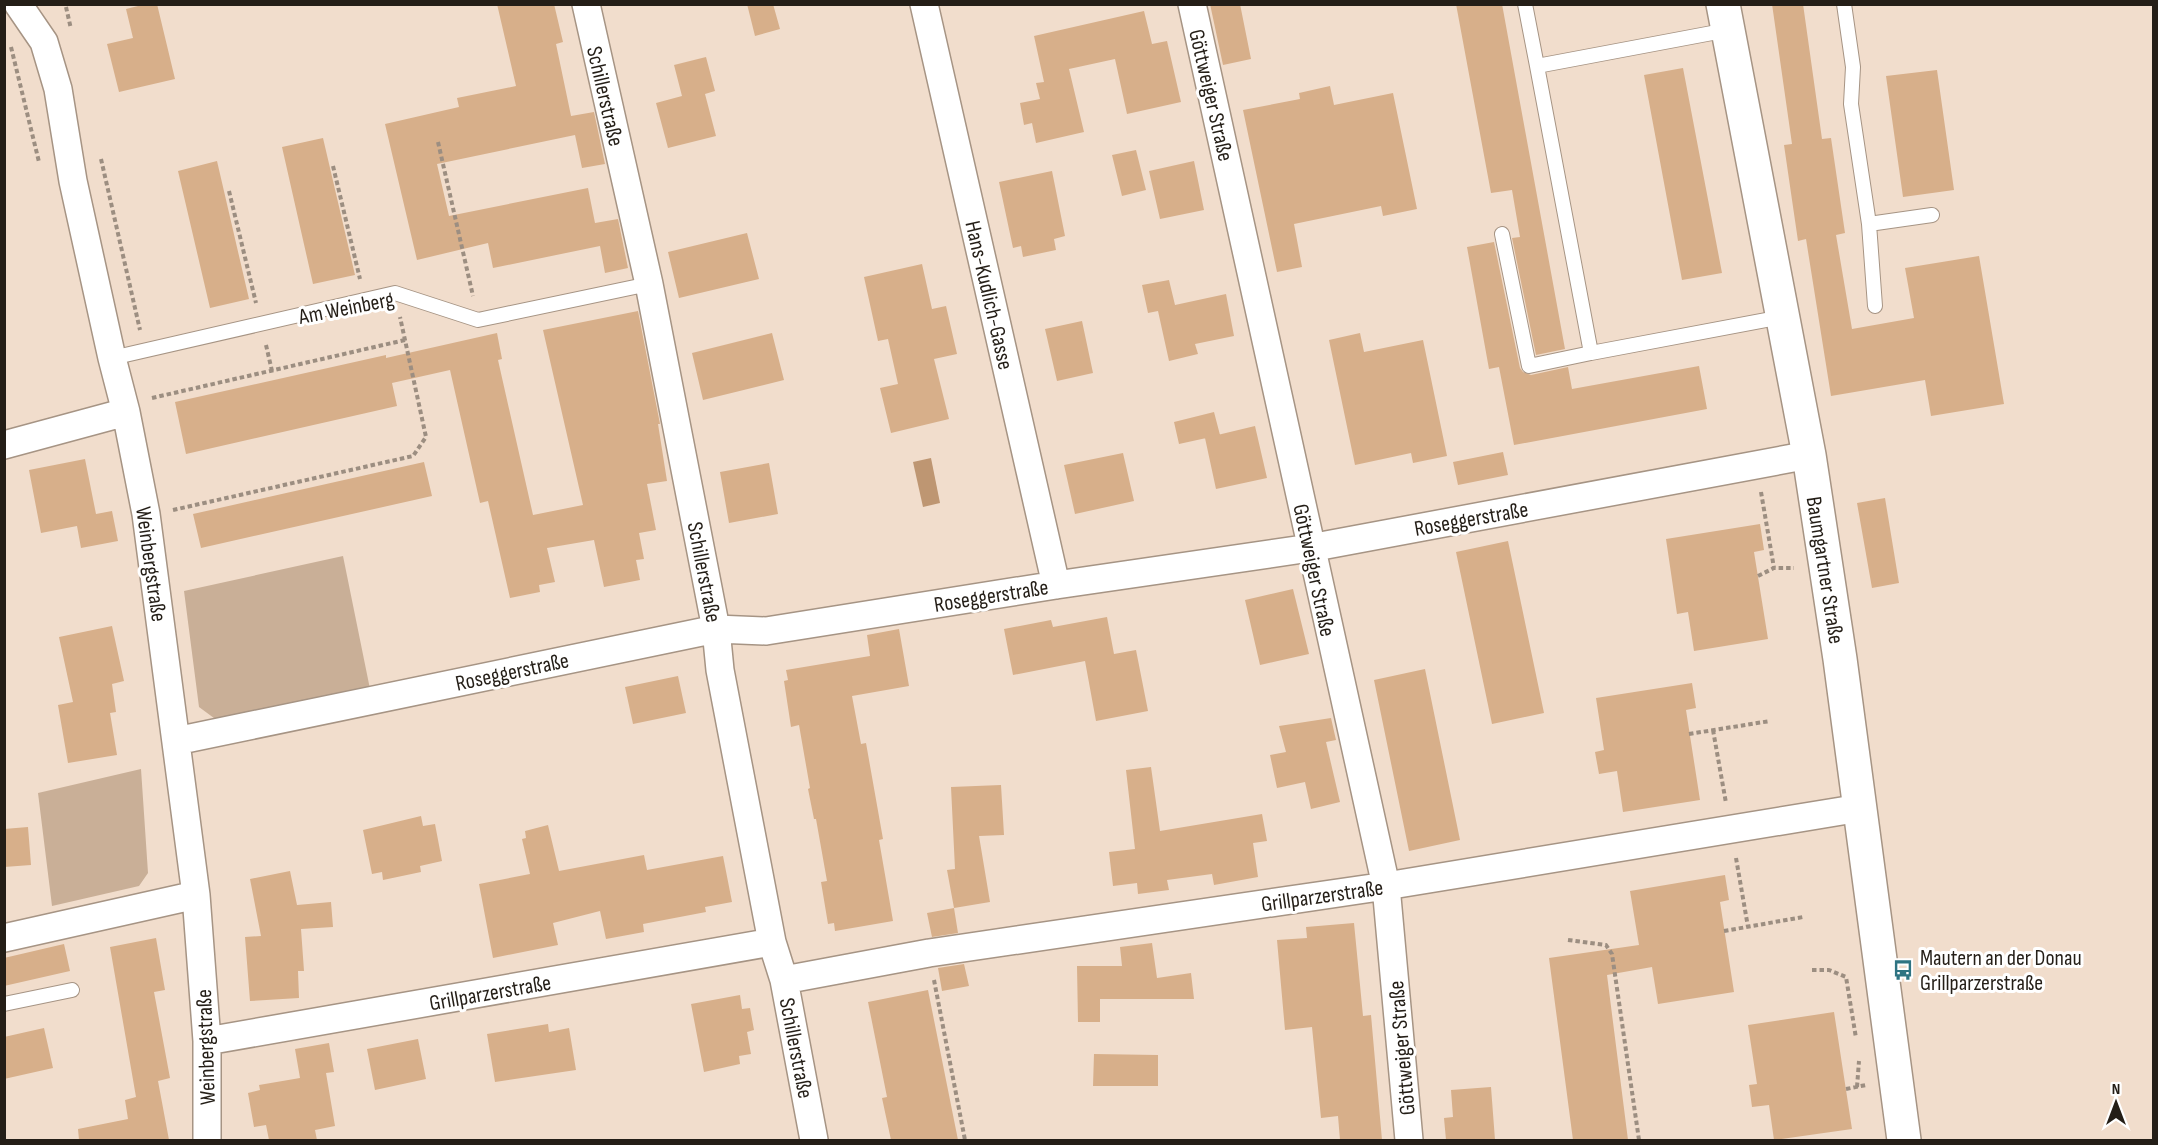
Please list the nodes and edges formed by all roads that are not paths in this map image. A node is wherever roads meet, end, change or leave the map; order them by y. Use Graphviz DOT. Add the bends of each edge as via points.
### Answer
graph roads {
  1 [pos="16,4"];
  2 [pos="585,4"];
  3 [pos="924,4"];
  4 [pos="1192,4"];
  5 [pos="1525,4"];
  6 [pos="1844,4"];
  7 [pos="4,7"];
  8 [pos="1725,17"];
  9 [pos="1537,66"];
  10 [pos="1932,215"];
  11 [pos="1869,224"];
  12 [pos="1502,234"];
  13 [pos="649,284"];
  14 [pos="1875,306"];
  15 [pos="1782,316"];
  16 [pos="1591,353"];
  17 [pos="112,358"];
  18 [pos="126,412"];
  19 [pos="4,445"];
  20 [pos="1809,456"];
  21 [pos="1310,548"];
  22 [pos="1056,585"];
  23 [pos="716,629"];
  24 [pos="176,741"];
  25 [pos="1860,808"];
  26 [pos="1386,886"];
  27 [pos="196,895"];
  28 [pos="4,938"];
  29 [pos="772,942"];
  30 [pos="784,980"];
  31 [pos="72,990"];
  32 [pos="4,1004"];
  33 [pos="207,1041"];
  34 [pos="207,1140"];
  35 [pos="814,1140"];
  36 [pos="1409,1140"];
  37 [pos="1904,1140"];
  1 -- 7 [label="street"];
  1 -- 17 [label="street, Weinbergstraße" via="44,42 58,89"];
  2 -- 13 [label="street, Schillerstraße"];
  3 -- 22 [label="street, Hans-Kudlich-Gasse"];
  4 -- 21 [label="street, Göttweiger Straße"];
  5 -- 9 [label="lane"];
  6 -- 11 [label="lane" via="1853,67 1851,104"];
  8 -- 9 [label="lane"];
  8 -- 15 [label="street, Baumgartner Straße"];
  9 -- 16 [label="lane"];
  10 -- 11 [label="lane"];
  11 -- 14 [label="lane"];
  12 -- 16 [label="lane" via="1529,366"];
  13 -- 17 [label="lane, Am Weinberg" via="478,320 394,293"];
  13 -- 23 [label="street, Schillerstraße"];
  15 -- 16 [label="lane"];
  15 -- 20 [label="street, Baumgartner Straße"];
  17 -- 18 [label="street, Weinbergstraße"];
  18 -- 19 [label="street"];
  18 -- 24 [label="street, Weinbergstraße" via="146,514"];
  20 -- 21 [label="street, Roseggerstraße"];
  20 -- 25 [label="street, Baumgartner Straße"];
  21 -- 22 [label="street, Roseggerstraße"];
  21 -- 26 [label="street, Göttweiger Straße"];
  22 -- 23 [label="street, Roseggerstraße" via="766,632"];
  23 -- 24 [label="street, Roseggerstraße"];
  23 -- 29 [label="street, Schillerstraße" via="720,670"];
  24 -- 27 [label="street, Weinbergstraße"];
  25 -- 26 [label="street, Grillparzerstraße"];
  25 -- 37 [label="street, Baumgartner Straße"];
  26 -- 30 [label="street, Grillparzerstraße" via="929,953"];
  26 -- 36 [label="street, Göttweiger Straße"];
  27 -- 28 [label="street"];
  27 -- 33 [label="street, Weinbergstraße"];
  29 -- 30 [label="street, Schillerstraße"];
  29 -- 33 [label="street, Grillparzerstraße"];
  30 -- 35 [label="street, Schillerstraße"];
  31 -- 32 [label="lane"];
  33 -- 34 [label="street, Weinbergstraße"];
}
